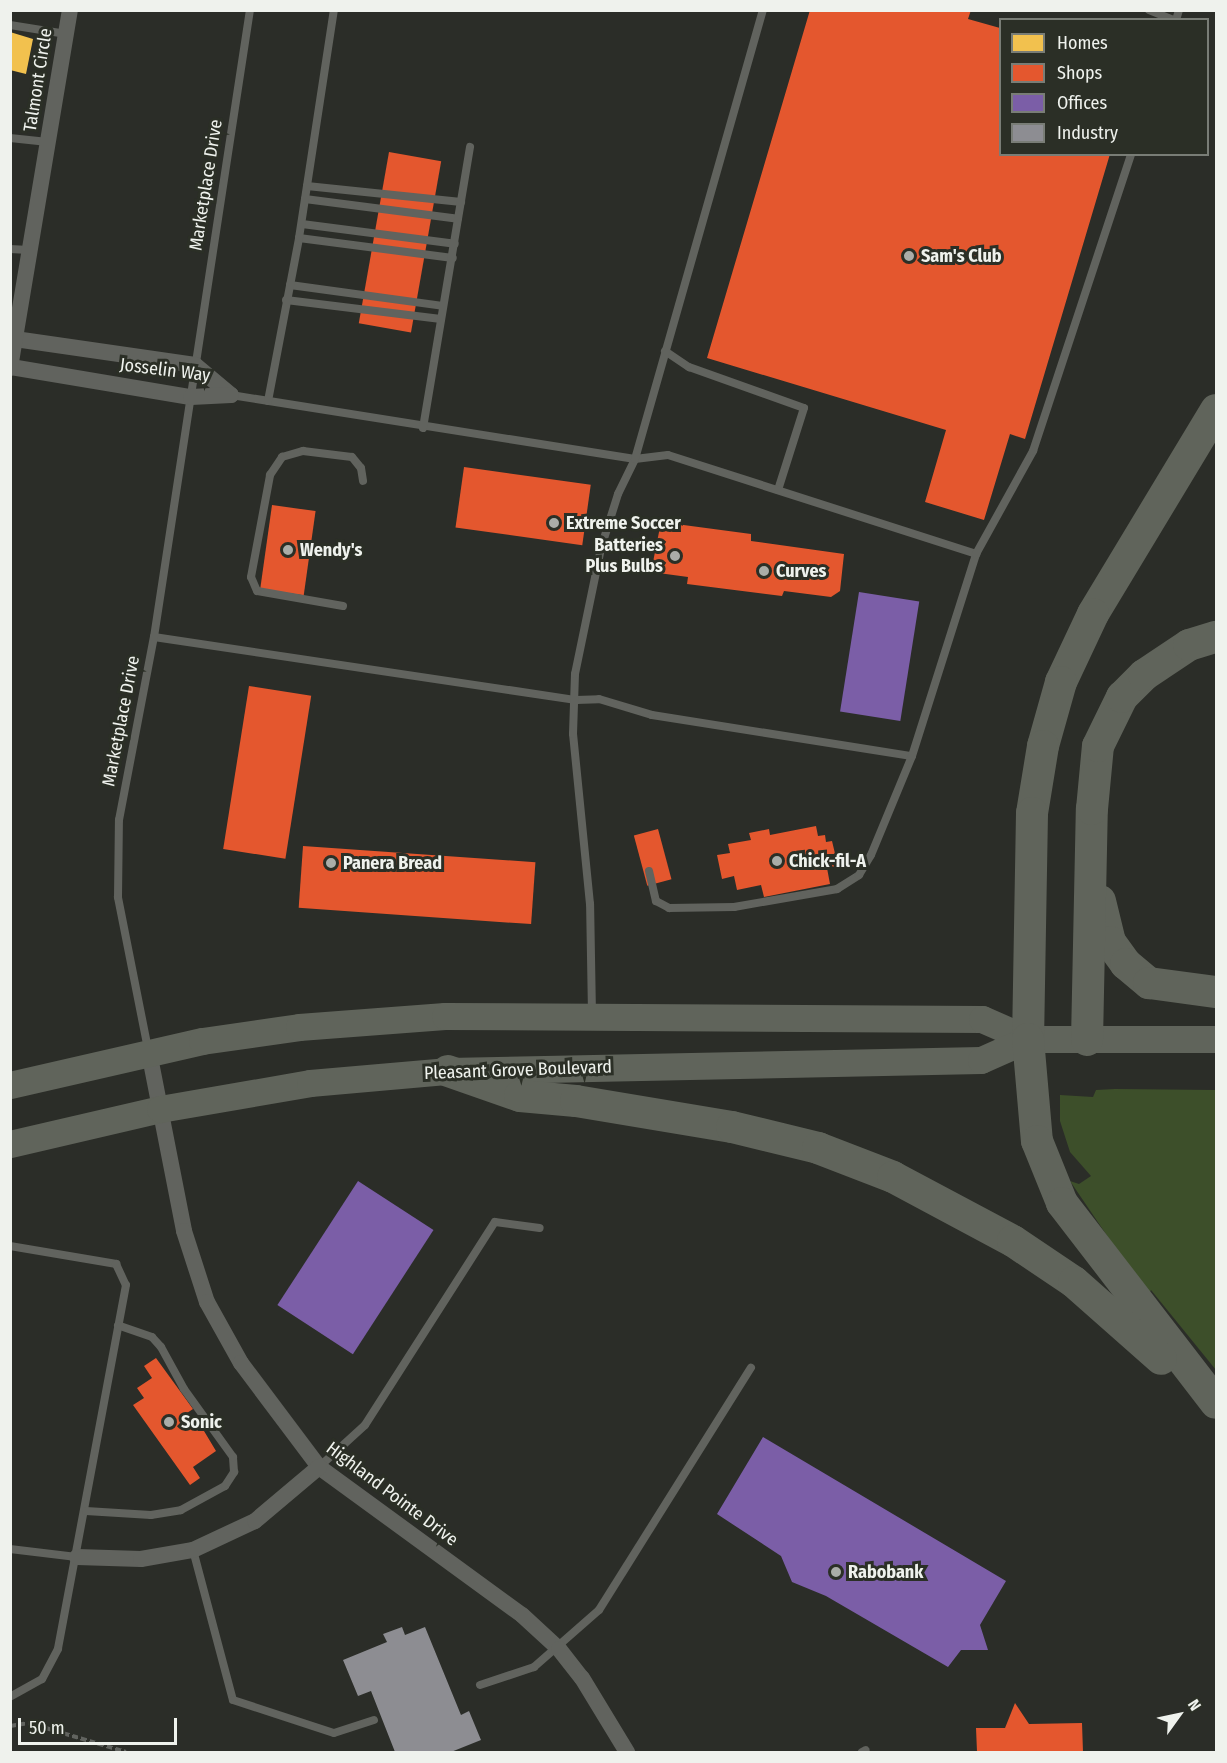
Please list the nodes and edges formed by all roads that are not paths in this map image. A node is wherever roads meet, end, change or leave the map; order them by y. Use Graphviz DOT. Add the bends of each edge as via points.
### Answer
graph roads {
  1 [pos="70,10"];
  2 [pos="250,10"];
  3 [pos="334,10"];
  4 [pos="763,10"];
  5 [pos="1149,10"];
  6 [pos="1170,18"];
  7 [pos="10,25"];
  8 [pos="66,34"];
  9 [pos="10,138"];
  10 [pos="48,142"];
  11 [pos="470,147"];
  12 [pos="1130,156"];
  13 [pos="307,186"];
  14 [pos="305,199"];
  15 [pos="461,202"];
  16 [pos="458,219"];
  17 [pos="302,224"];
  18 [pos="299,238"];
  19 [pos="455,244"];
  20 [pos="10,249"];
  21 [pos="29,250"];
  22 [pos="453,258"];
  23 [pos="290,285"];
  24 [pos="286,300"];
  25 [pos="443,306"];
  26 [pos="441,319"];
  27 [pos="15,339"];
  28 [pos="665,351"];
  29 [pos="195,365"];
  30 [pos="11,368"];
  31 [pos="231,396"];
  32 [pos="191,397"];
  33 [pos="268,401"];
  34 [pos="1216,411"];
  35 [pos="423,428"];
  36 [pos="635,459"];
  37 [pos="363,482"];
  38 [pos="778,490"];
  39 [pos="976,554"];
  40 [pos="343,606"];
  41 [pos="154,637"];
  42 [pos="1216,637"];
  43 [pos="576,700"];
  44 [pos="912,756"];
  45 [pos="1093,862"];
  46 [pos="649,871"];
  47 [pos="1216,992"];
  48 [pos="592,1017"];
  49 [pos="1028,1039"];
  50 [pos="1216,1039"];
  51 [pos="1087,1040"];
  52 [pos="149,1052"];
  53 [pos="448,1071"];
  54 [pos="10,1085"];
  55 [pos="160,1109"];
  56 [pos="10,1144"];
  57 [pos="540,1228"];
  58 [pos="10,1246"];
  59 [pos="118,1325"];
  60 [pos="751,1368"];
  61 [pos="1216,1403"];
  62 [pos="1216,1419"];
  63 [pos="319,1467"];
  64 [pos="86,1511"];
  65 [pos="10,1549"];
  66 [pos="194,1551"];
  67 [pos="77,1557"];
  68 [pos="559,1649"];
  69 [pos="480,1685"];
  70 [pos="10,1697"];
  71 [pos="374,1720"];
  72 [pos="627,1752"];
  1 -- 8 [label="street, Talmont Circle"];
  2 -- 29 [label="lane, Marketplace Drive"];
  3 -- 13 [label="lane"];
  4 -- 28 [label="lane"];
  5 -- 6 [label="lane"];
  7 -- 8 [label="lane"];
  8 -- 10 [label="street, Talmont Circle"];
  9 -- 10 [label="lane"];
  10 -- 21 [label="street, Talmont Circle"];
  11 -- 15 [label="lane"];
  12 -- 39 [label="lane" via="1033,451"];
  13 -- 14 [label="lane"];
  13 -- 15 [label="lane"];
  14 -- 16 [label="lane"];
  14 -- 17 [label="lane"];
  15 -- 16 [label="lane"];
  16 -- 19 [label="lane"];
  17 -- 18 [label="lane"];
  17 -- 19 [label="lane"];
  18 -- 22 [label="lane"];
  18 -- 23 [label="lane"];
  19 -- 22 [label="lane"];
  20 -- 21 [label="lane"];
  21 -- 27 [label="street, Talmont Circle"];
  22 -- 25 [label="lane"];
  23 -- 24 [label="lane"];
  23 -- 25 [label="lane"];
  24 -- 26 [label="lane"];
  24 -- 33 [label="lane"];
  25 -- 26 [label="lane"];
  26 -- 35 [label="lane"];
  27 -- 29 [label="street, Josselin Way"];
  27 -- 30 [label="street, Talmont Circle"];
  28 -- 36 [label="lane"];
  28 -- 38 [label="lane" via="689,367 804,408"];
  29 -- 31 [label="street, Josselin Way"];
  29 -- 32 [label="lane, Marketplace Drive"];
  30 -- 32 [label="street, Josselin Way"];
  31 -- 32 [label="street, Josselin Way"];
  31 -- 33 [label="lane"];
  32 -- 41 [label="lane, Marketplace Drive"];
  33 -- 35 [label="lane"];
  34 -- 49 [label="highway" via="1093,614 1061,682 1043,747 1032,813"];
  35 -- 36 [label="lane"];
  36 -- 38 [label="lane" via="668,455"];
  36 -- 43 [label="lane" via="618,494 601,548 575,674"];
  37 -- 40 [label="lane" via="361,468 352,457 303,451 282,457 270,475 251,578 257,591"];
  38 -- 39 [label="lane"];
  39 -- 44 [label="lane"];
  41 -- 43 [label="lane"];
  41 -- 52 [label="lane, Marketplace Drive" via="118,831 118,897"];
  42 -- 45 [label="highway" via="1164,658 1122,697 1109,719 1098,746 1094,776"];
  43 -- 44 [label="lane" via="599,699 652,716"];
  43 -- 48 [label="lane" via="573,734 590,903"];
  44 -- 46 [label="lane" via="871,855 858,875 837,889 734,907 669,908 657,902"];
  45 -- 47 [label="highway" via="1110,942 1126,964 1149,983"];
  45 -- 51 [label="highway"];
  48 -- 49 [label="main road, Pleasant Grove Boulevard" via="982,1018"];
  48 -- 52 [label="main road, Pleasant Grove Boulevard" via="445,1016 299,1027"];
  49 -- 51 [label="main road, Pleasant Grove Boulevard"];
  49 -- 53 [label="main road, Pleasant Grove Boulevard" via="981,1060"];
  49 -- 61 [label="highway" via="1037,1141 1044,1168 1062,1203"];
  50 -- 51 [label="main road, Pleasant Grove Boulevard"];
  52 -- 54 [label="main road, Pleasant Grove Boulevard"];
  52 -- 55 [label="street, Highland Pointe Drive"];
  53 -- 55 [label="main road, Pleasant Grove Boulevard" via="310,1083"];
  53 -- 62 [label="highway" via="520,1096 576,1101 742,1130 818,1148 893,1176 974,1217 1074,1282 1129,1328"];
  55 -- 56 [label="main road, Pleasant Grove Boulevard"];
  55 -- 63 [label="street, Highland Pointe Drive" via="184,1231 207,1302 241,1363"];
  57 -- 63 [label="lane" via="495,1222 365,1425"];
  58 -- 59 [label="lane" via="116,1264 126,1285"];
  59 -- 64 [label="lane"];
  59 -- 64 [label="lane" via="152,1337 161,1347 184,1389 233,1457 234,1472 225,1486 181,1510 151,1515"];
  60 -- 68 [label="lane" via="599,1610"];
  63 -- 66 [label="street" via="255,1521"];
  63 -- 68 [label="street, Highland Pointe Drive" via="522,1615"];
  64 -- 67 [label="lane"];
  65 -- 67 [label="lane"];
  66 -- 67 [label="street" via="141,1559"];
  66 -- 71 [label="lane" via="233,1700 334,1733"];
  67 -- 70 [label="lane" via="53,1660 42,1679"];
  68 -- 69 [label="lane" via="534,1667"];
  68 -- 72 [label="street, Highland Pointe Drive" via="582,1678"];
}
